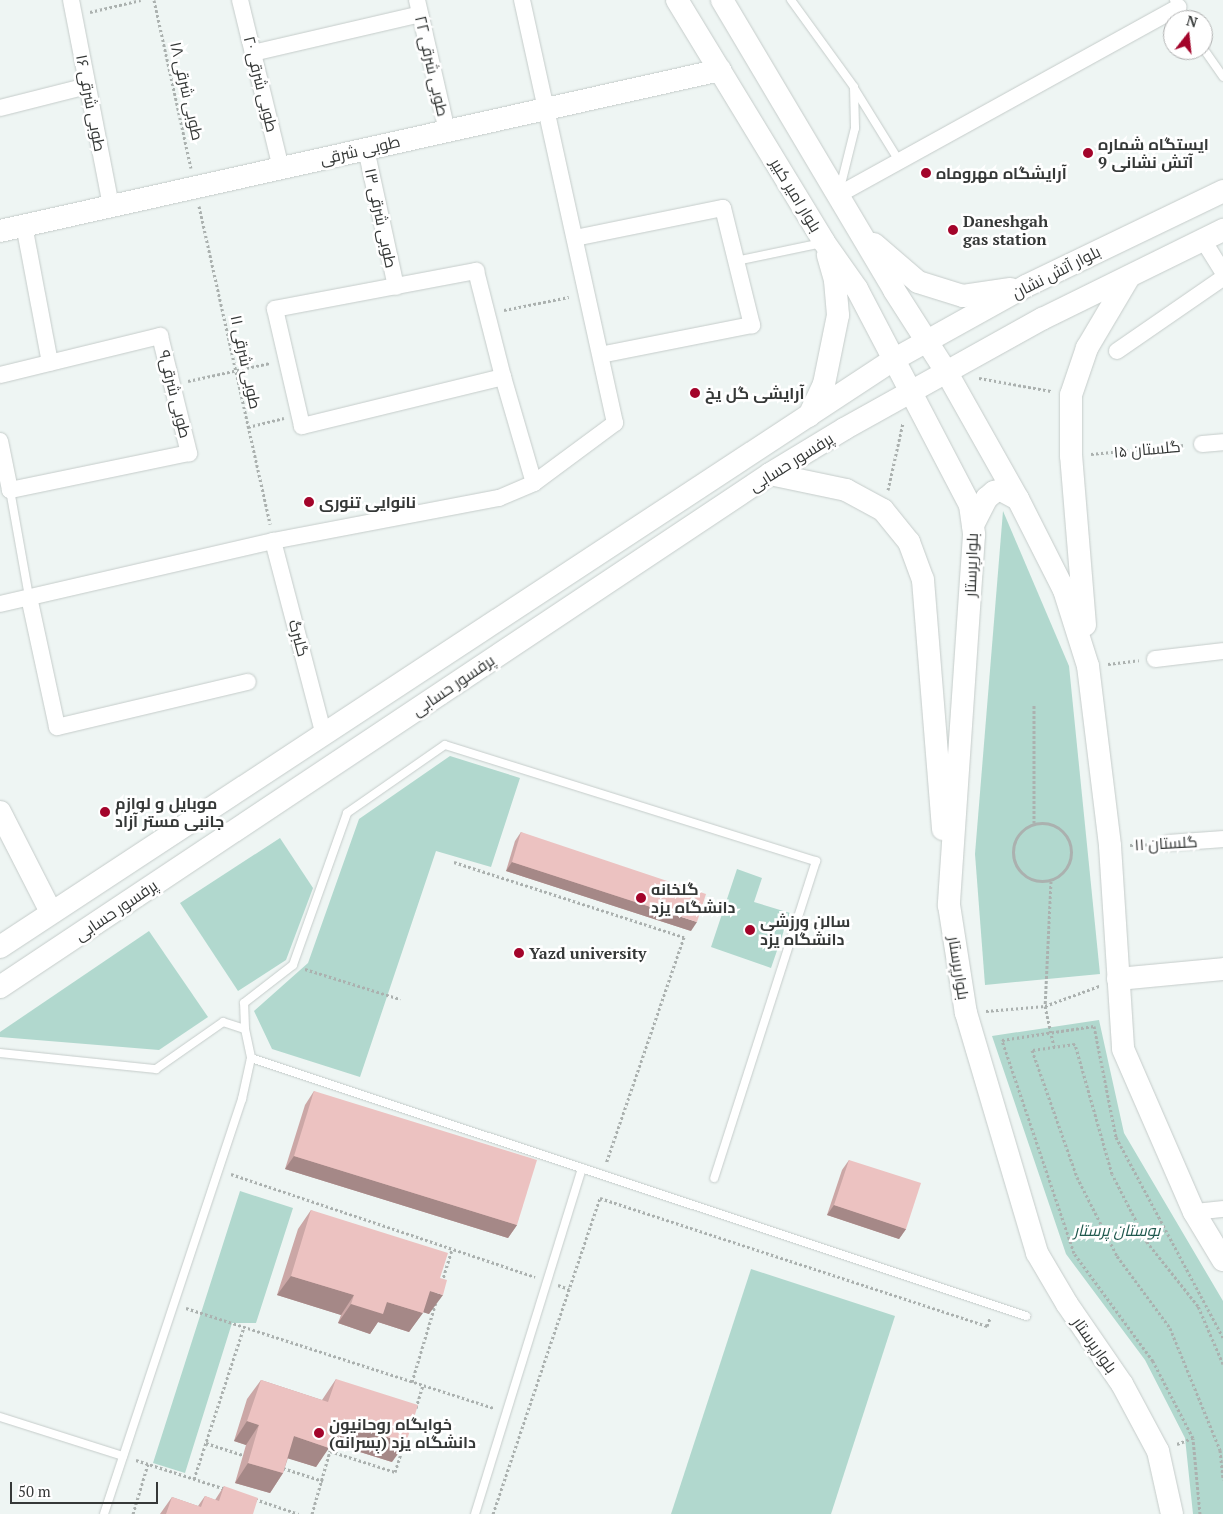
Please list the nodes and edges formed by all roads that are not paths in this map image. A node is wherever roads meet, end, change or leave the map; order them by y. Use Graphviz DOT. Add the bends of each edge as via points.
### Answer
graph roads {
  1 [pos="240,0"];
  2 [pos="522,0"];
  3 [pos="678,0"];
  4 [pos="722,0"];
  5 [pos="791,0"];
  6 [pos="419,7"];
  7 [pos="73,8"];
  8 [pos="1179,9"];
  9 [pos="253,53"];
  10 [pos="1211,60"];
  11 [pos="720,70"];
  12 [pos="1223,78"];
  13 [pos="87,86"];
  14 [pos="854,88"];
  15 [pos="0,108"];
  16 [pos="548,109"];
  17 [pos="447,131"];
  18 [pos="366,149"];
  19 [pos="899,161"];
  20 [pos="281,168"];
  21 [pos="1223,191"];
  22 [pos="838,195"];
  23 [pos="111,206"];
  24 [pos="24,225"];
  25 [pos="0,230"];
  26 [pos="1223,230"];
  27 [pos="862,234"];
  28 [pos="575,238"];
  29 [pos="1203,240"];
  30 [pos="824,242"];
  31 [pos="736,261"];
  32 [pos="1223,272"];
  33 [pos="1129,276"];
  34 [pos="1223,278"];
  35 [pos="1026,286"];
  36 [pos="396,287"];
  37 [pos="926,342"];
  38 [pos="1117,351"];
  39 [pos="601,355"];
  40 [pos="893,360"];
  41 [pos="50,363"];
  42 [pos="947,372"];
  43 [pos="0,375"];
  44 [pos="503,377"];
  45 [pos="910,392"];
  46 [pos="809,416"];
  47 [pos="0,441"];
  48 [pos="1223,442"];
  49 [pos="1202,444"];
  50 [pos="770,474"];
  51 [pos="534,483"];
  52 [pos="10,490"];
  53 [pos="1018,499"];
  54 [pos="973,525"];
  55 [pos="273,541"];
  56 [pos="28,597"];
  57 [pos="0,604"];
  58 [pos="1223,651"];
  59 [pos="1155,658"];
  60 [pos="1088,666"];
  61 [pos="248,682"];
  62 [pos="324,735"];
  63 [pos="0,812"];
  64 [pos="1223,839"];
  65 [pos="1169,843"];
  66 [pos="949,906"];
  67 [pos="51,912"];
  68 [pos="0,947"];
  69 [pos="1223,969"];
  70 [pos="1118,980"];
  71 [pos="0,987"];
  72 [pos="245,1029"];
  73 [pos="0,1053"];
  74 [pos="251,1058"];
  75 [pos="582,1168"];
  76 [pos="714,1178"];
  77 [pos="1223,1209"];
  78 [pos="1194,1212"];
  79 [pos="1223,1260"];
  80 [pos="1026,1316"];
  81 [pos="0,1416"];
  82 [pos="123,1456"];
  83 [pos="104,1514"];
  84 [pos="475,1514"];
  85 [pos="1172,1514"];
  1 -- 9 [label="street, طوبی شرقی ۲۰"];
  2 -- 16 [label="street"];
  3 -- 11 [label="main road, بلوار امیر کبیر"];
  4 -- 22 [label="main road"];
  5 -- 14 [label="lane"];
  6 -- 9 [label="street"];
  6 -- 17 [label="street, طوبی شرقی ۲۲"];
  7 -- 13 [label="street, طوبی شرقی ۱۶"];
  8 -- 19 [label="street"];
  9 -- 20 [label="street, طوبی شرقی ۲۰"];
  10 -- 12 [label="lane"];
  11 -- 16 [label="main road, طوبی شرقی"];
  11 -- 30 [label="main road, بلوار امیر کبیر"];
  13 -- 15 [label="street"];
  13 -- 23 [label="street, طوبی شرقی ۱۶"];
  14 -- 19 [label="lane"];
  14 -- 22 [label="lane" via="855,128"];
  16 -- 17 [label="main road, طوبی شرقی"];
  16 -- 28 [label="street"];
  17 -- 18 [label="main road, طوبی شرقی"];
  18 -- 20 [label="main road, طوبی شرقی"];
  18 -- 36 [label="street, طوبی شرقی ۱۳"];
  19 -- 22 [label="street"];
  20 -- 23 [label="main road, طوبی شرقی"];
  21 -- 35 [label="main road, بلوار آتش نشان"];
  22 -- 27 [label="main road"];
  23 -- 24 [label="main road, طوبی شرقی"];
  24 -- 25 [label="main road, طوبی شرقی"];
  24 -- 41 [label="street"];
  26 -- 29 [label="main road"];
  27 -- 35 [label="main road" via="918,282 963,296"];
  27 -- 37 [label="main road"];
  28 -- 31 [label="street" via="723,208"];
  28 -- 39 [label="street"];
  29 -- 32 [label="street"];
  29 -- 33 [label="main road"];
  30 -- 31 [label="lane"];
  30 -- 40 [label="main road, بلوار امیر کبیر" via="857,289"];
  30 -- 46 [label="main road" via="835,280 838,315 824,384"];
  31 -- 39 [label="street" via="752,325"];
  33 -- 42 [label="main road" via="1042,319"];
  33 -- 60 [label="main road" via="1088,348 1071,395 1071,456"];
  34 -- 38 [label="street"];
  35 -- 37 [label="main road, بلوار آتش نشان"];
  36 -- 44 [label="street" via="476,271"];
  36 -- 44 [label="street" via="276,309 302,426"];
  37 -- 40 [label="main road, بلوار آتش نشان"];
  37 -- 42 [label="main road"];
  39 -- 51 [label="street" via="615,423"];
  40 -- 45 [label="main road, بلوار امیر کبیر"];
  40 -- 46 [label="main road, پرفسور حسابی"];
  41 -- 43 [label="street, طوبی شرقی۹"];
  41 -- 52 [label="street, طوبی شرقی۹" via="160,336 189,453"];
  42 -- 45 [label="main road"];
  42 -- 53 [label="main road"];
  44 -- 51 [label="street"];
  45 -- 50 [label="main road, پرفسور حسابی"];
  45 -- 54 [label="main road, بلوارپرستار" via="957,477 970,505"];
  46 -- 62 [label="main road, پرفسور حسابی"];
  47 -- 52 [label="street"];
  48 -- 49 [label="street, گلستان ۱۵"];
  50 -- 66 [label="main road" via="846,490 883,510 908,542 923,580"];
  50 -- 71 [label="main road, پرفسور حسابی"];
  51 -- 55 [label="street" via="499,498"];
  52 -- 56 [label="lane"];
  53 -- 54 [label="main road" via="1001,490 994,492 987,498"];
  53 -- 60 [label="main road" via="1064,590"];
  54 -- 66 [label="main road, بلوارپرستار"];
  55 -- 56 [label="street"];
  55 -- 62 [label="street, گلبرگ"];
  56 -- 57 [label="street"];
  56 -- 61 [label="street" via="57,727"];
  58 -- 59 [label="street"];
  60 -- 70 [label="main road" via="1110,846"];
  62 -- 67 [label="main road, پرفسور حسابی"];
  63 -- 67 [label="main road"];
  64 -- 65 [label="street, گلستان ۱۱"];
  66 -- 85 [label="main road, بلوارپرستار" via="966,1013 1037,1253 1067,1304 1122,1384 1153,1443"];
  67 -- 68 [label="main road, پرفسور حسابی"];
  69 -- 70 [label="main road"];
  70 -- 78 [label="main road" via="1123,1049"];
  72 -- 73 [label="lane" via="223,1022 156,1069"];
  72 -- 74 [label="lane"];
  72 -- 76 [label="lane" via="244,1003 293,966 347,813 445,745 816,861"];
  74 -- 75 [label="lane"];
  74 -- 82 [label="lane" via="242,1099"];
  75 -- 80 [label="lane"];
  75 -- 84 [label="lane"];
  77 -- 78 [label="street"];
  78 -- 79 [label="main road"];
  81 -- 82 [label="lane"];
  82 -- 83 [label="lane"];
}
